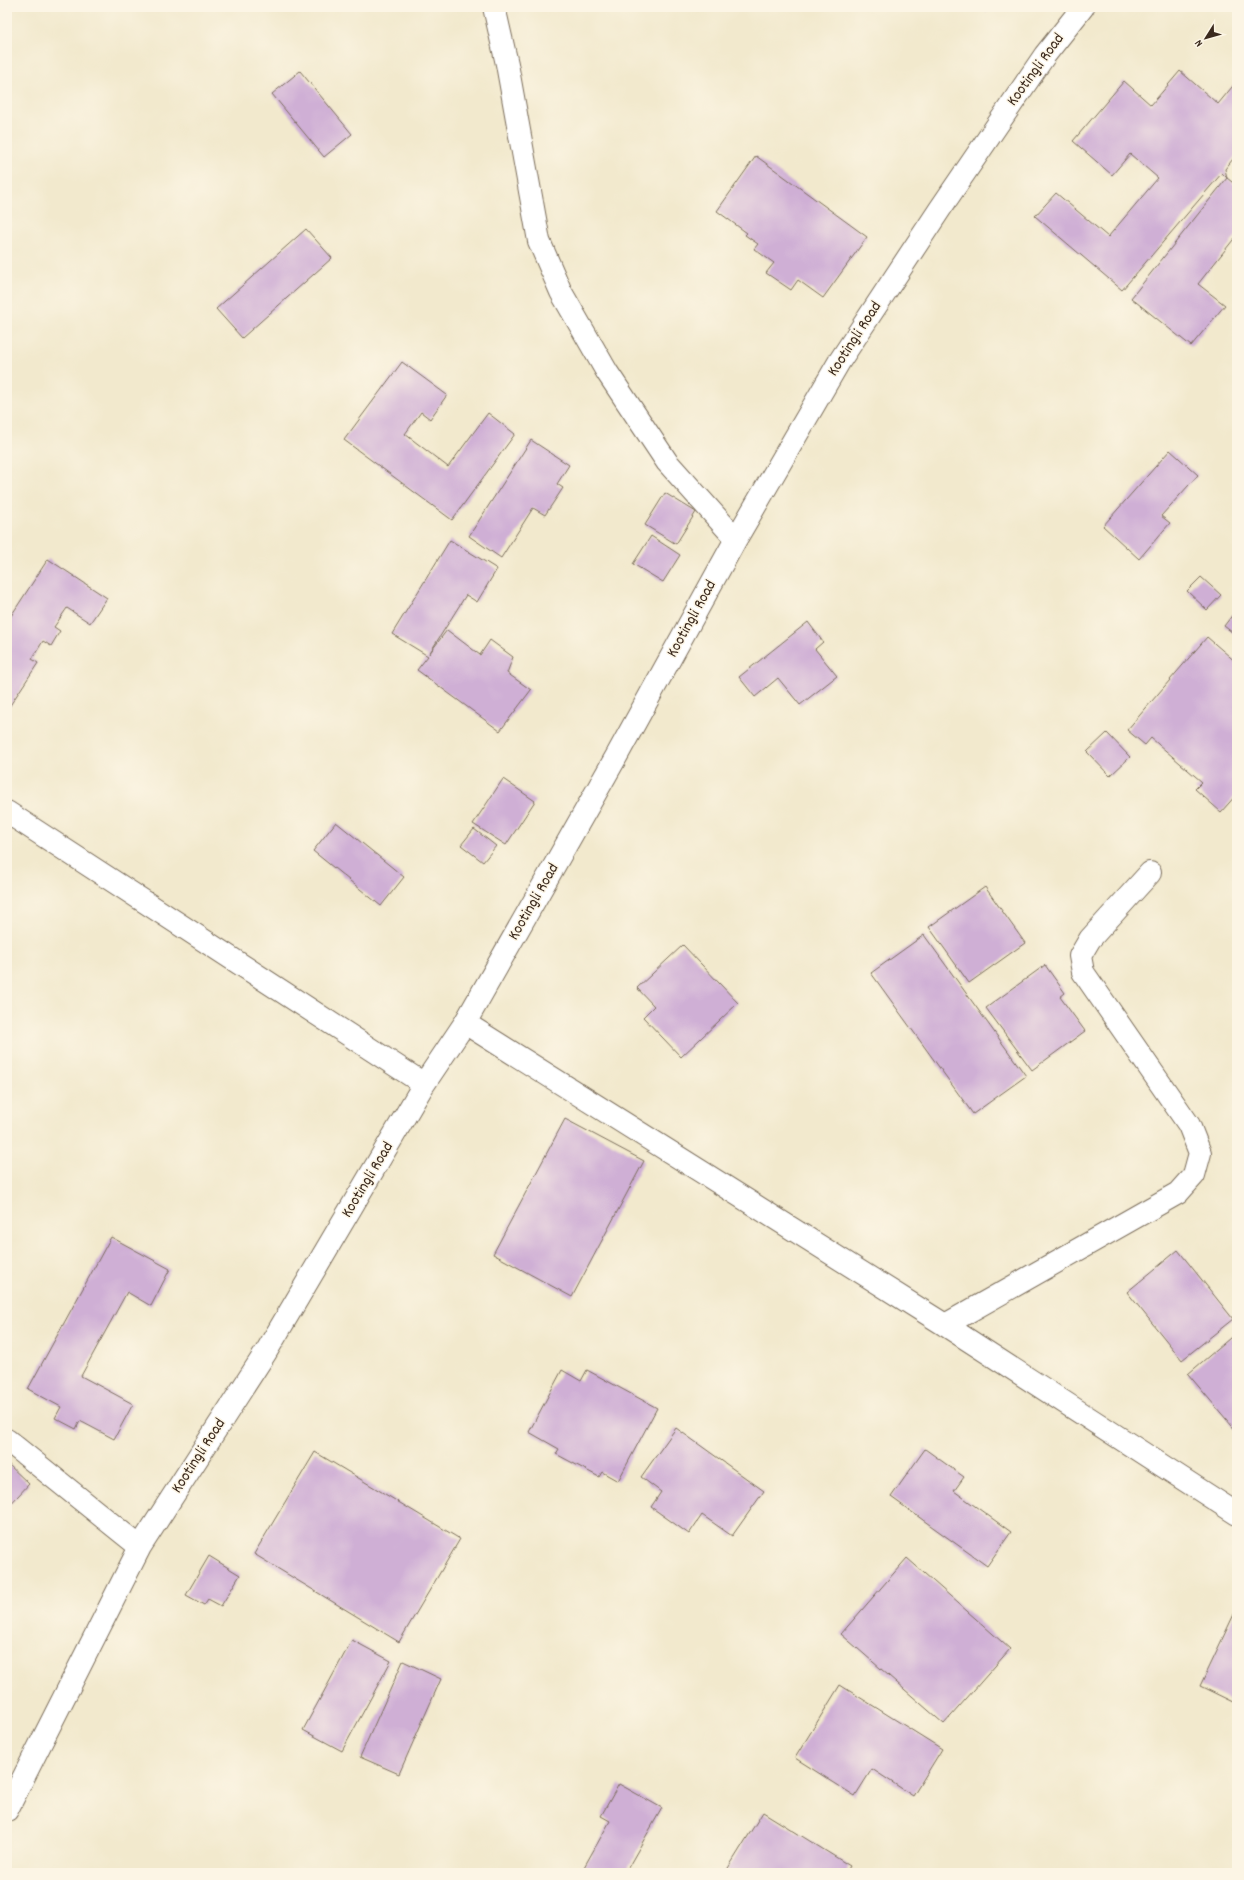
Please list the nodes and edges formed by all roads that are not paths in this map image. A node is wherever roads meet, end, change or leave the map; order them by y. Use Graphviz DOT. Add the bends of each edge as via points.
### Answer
graph roads {
  1 [pos="494,7"];
  2 [pos="1083,7"];
  3 [pos="736,539"];
  4 [pos="7,812"];
  5 [pos="1150,873"];
  6 [pos="465,1023"];
  7 [pos="424,1084"];
  8 [pos="945,1326"];
  9 [pos="7,1440"];
  10 [pos="1237,1514"];
  11 [pos="140,1547"];
  12 [pos="7,1810"];
  1 -- 3 [label="street" via="507,64 539,241 561,292 607,372 668,462"];
  2 -- 3 [label="street, Kootingli Road" via="1032,74 848,349"];
  3 -- 6 [label="street, Kootingli Road"];
  4 -- 7 [label="street"];
  5 -- 8 [label="street" via="1090,938 1080,956 1083,972 1188,1125 1200,1153 1194,1175 1178,1193"];
  6 -- 7 [label="street, Kootingli Road"];
  6 -- 8 [label="street"];
  7 -- 11 [label="street, Kootingli Road" via="266,1352"];
  8 -- 10 [label="street"];
  9 -- 11 [label="street"];
  11 -- 12 [label="street, Kootingli Road"];
}
